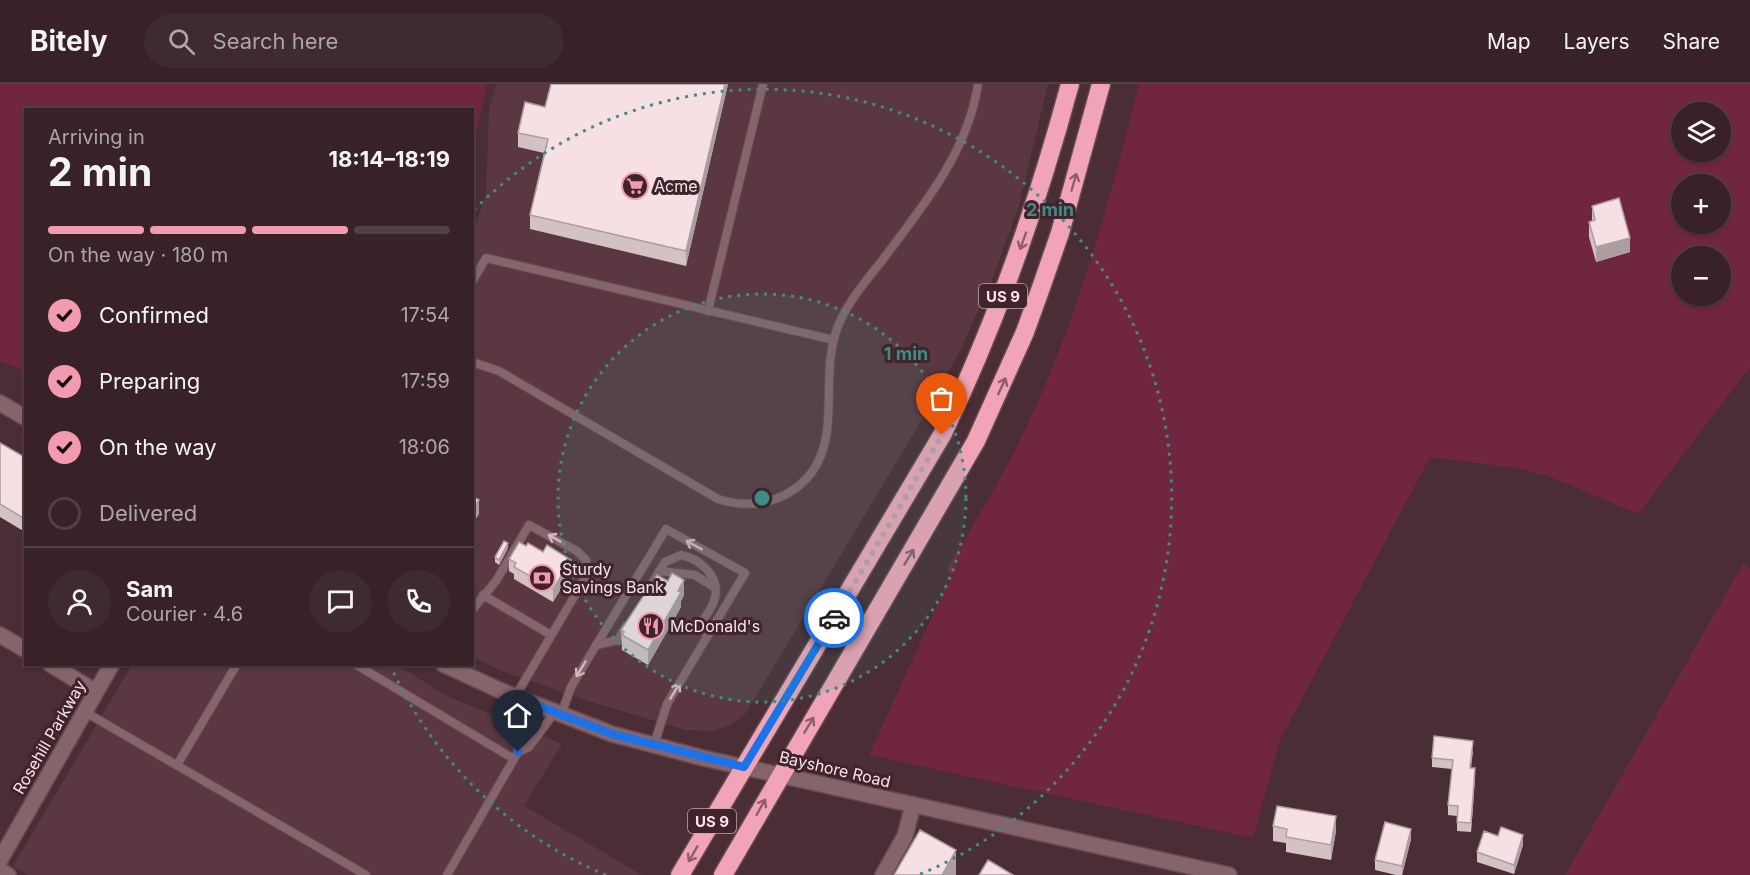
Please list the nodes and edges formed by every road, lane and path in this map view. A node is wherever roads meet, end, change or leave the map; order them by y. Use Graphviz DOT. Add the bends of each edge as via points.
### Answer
graph roads {
  1 [pos="763,84"];
  2 [pos="978,84"];
  3 [pos="1070,84"];
  4 [pos="1101,84"];
  5 [pos="474,279"];
  6 [pos="708,311"];
  7 [pos="834,340"];
  8 [pos="474,363"];
  9 [pos="0,403"];
  10 [pos="24,417"];
  11 [pos="659,571"];
  12 [pos="716,588"];
  13 [pos="483,595"];
  14 [pos="641,601"];
  15 [pos="474,607"];
  16 [pos="630,620"];
  17 [pos="0,635"];
  18 [pos="551,635"];
  19 [pos="707,637"];
  20 [pos="596,645"];
  21 [pos="24,649"];
  22 [pos="53,666"];
  23 [pos="111,666"];
  24 [pos="236,666"];
  25 [pos="358,666"];
  26 [pos="447,666"];
  27 [pos="96,692"];
  28 [pos="515,697"];
  29 [pos="531,703"];
  30 [pos="85,712"];
  31 [pos="557,714"];
  32 [pos="654,745"];
  33 [pos="516,756"];
  34 [pos="177,765"];
  35 [pos="744,767"];
  36 [pos="779,775"];
  37 [pos="913,805"];
  38 [pos="0,860"];
  39 [pos="0,870"];
  40 [pos="8,875"];
  41 [pos="366,875"];
  42 [pos="447,875"];
  43 [pos="680,875"];
  44 [pos="723,875"];
  45 [pos="883,875"];
  46 [pos="1229,875"];
  1 -- 6 [label="lane"];
  2 -- 7 [label="lane" via="968,123 945,173 856,295"];
  3 -- 35 [label="highway, US 9, one-way" via="1026,233 969,378 908,496"];
  36 -- 4 [label="highway, US 9, one-way" via="949,490 1006,378 1060,233"];
  5 -- 6 [label="lane" via="486,258"];
  6 -- 7 [label="lane"];
  7 -- 8 [label="lane" via="827,375 827,434 821,456 792,491 759,503 736,504 710,495 499,371"];
  9 -- 10 [label="street"];
  11 -- 12 [label="lane" via="695,575"];
  11 -- 12 [label="lane" via="670,558 686,556 708,571"];
  11 -- 14 [label="lane"];
  12 -- 19 [label="lane" via="715,600 702,622"];
  13 -- 15 [label="lane"];
  13 -- 18 [label="lane"];
  18 -- 13 [label="lane, one-way" via="587,572 586,560 577,550 529,525 496,581"];
  16 -- 20 [label="lane" via="618,640"];
  17 -- 21 [label="street"];
  18 -- 28 [label="lane"];
  19 -- 20 [label="lane, one-way" via="745,573 666,529"];
  32 -- 19 [label="lane, one-way" via="667,704"];
  20 -- 31 [label="lane, one-way"];
  22 -- 27 [label="street"];
  23 -- 27 [label="street, Rosehill Parkway"];
  24 -- 34 [label="lane"];
  25 -- 33 [label="lane"];
  26 -- 28 [label="street, Bayshore Road"];
  27 -- 30 [label="street, Rosehill Parkway"];
  28 -- 29 [label="street, Bayshore Road"];
  29 -- 31 [label="street, Bayshore Road"];
  29 -- 33 [label="lane"];
  30 -- 34 [label="lane"];
  30 -- 38 [label="street, Rosehill Parkway"];
  31 -- 32 [label="street, Bayshore Road"];
  31 -- 33 [label="lane" via="529,747"];
  32 -- 35 [label="street, Bayshore Road"];
  33 -- 42 [label="lane"];
  34 -- 41 [label="lane"];
  35 -- 36 [label="street, Bayshore Road"];
  35 -- 43 [label="highway, US 9, one-way"];
  36 -- 37 [label="street, Bayshore Road"];
  44 -- 36 [label="highway, US 9, one-way"];
  37 -- 45 [label="street" via="905,836"];
  37 -- 46 [label="street, Bayshore Road"];
  39 -- 40 [label="street"];
}
